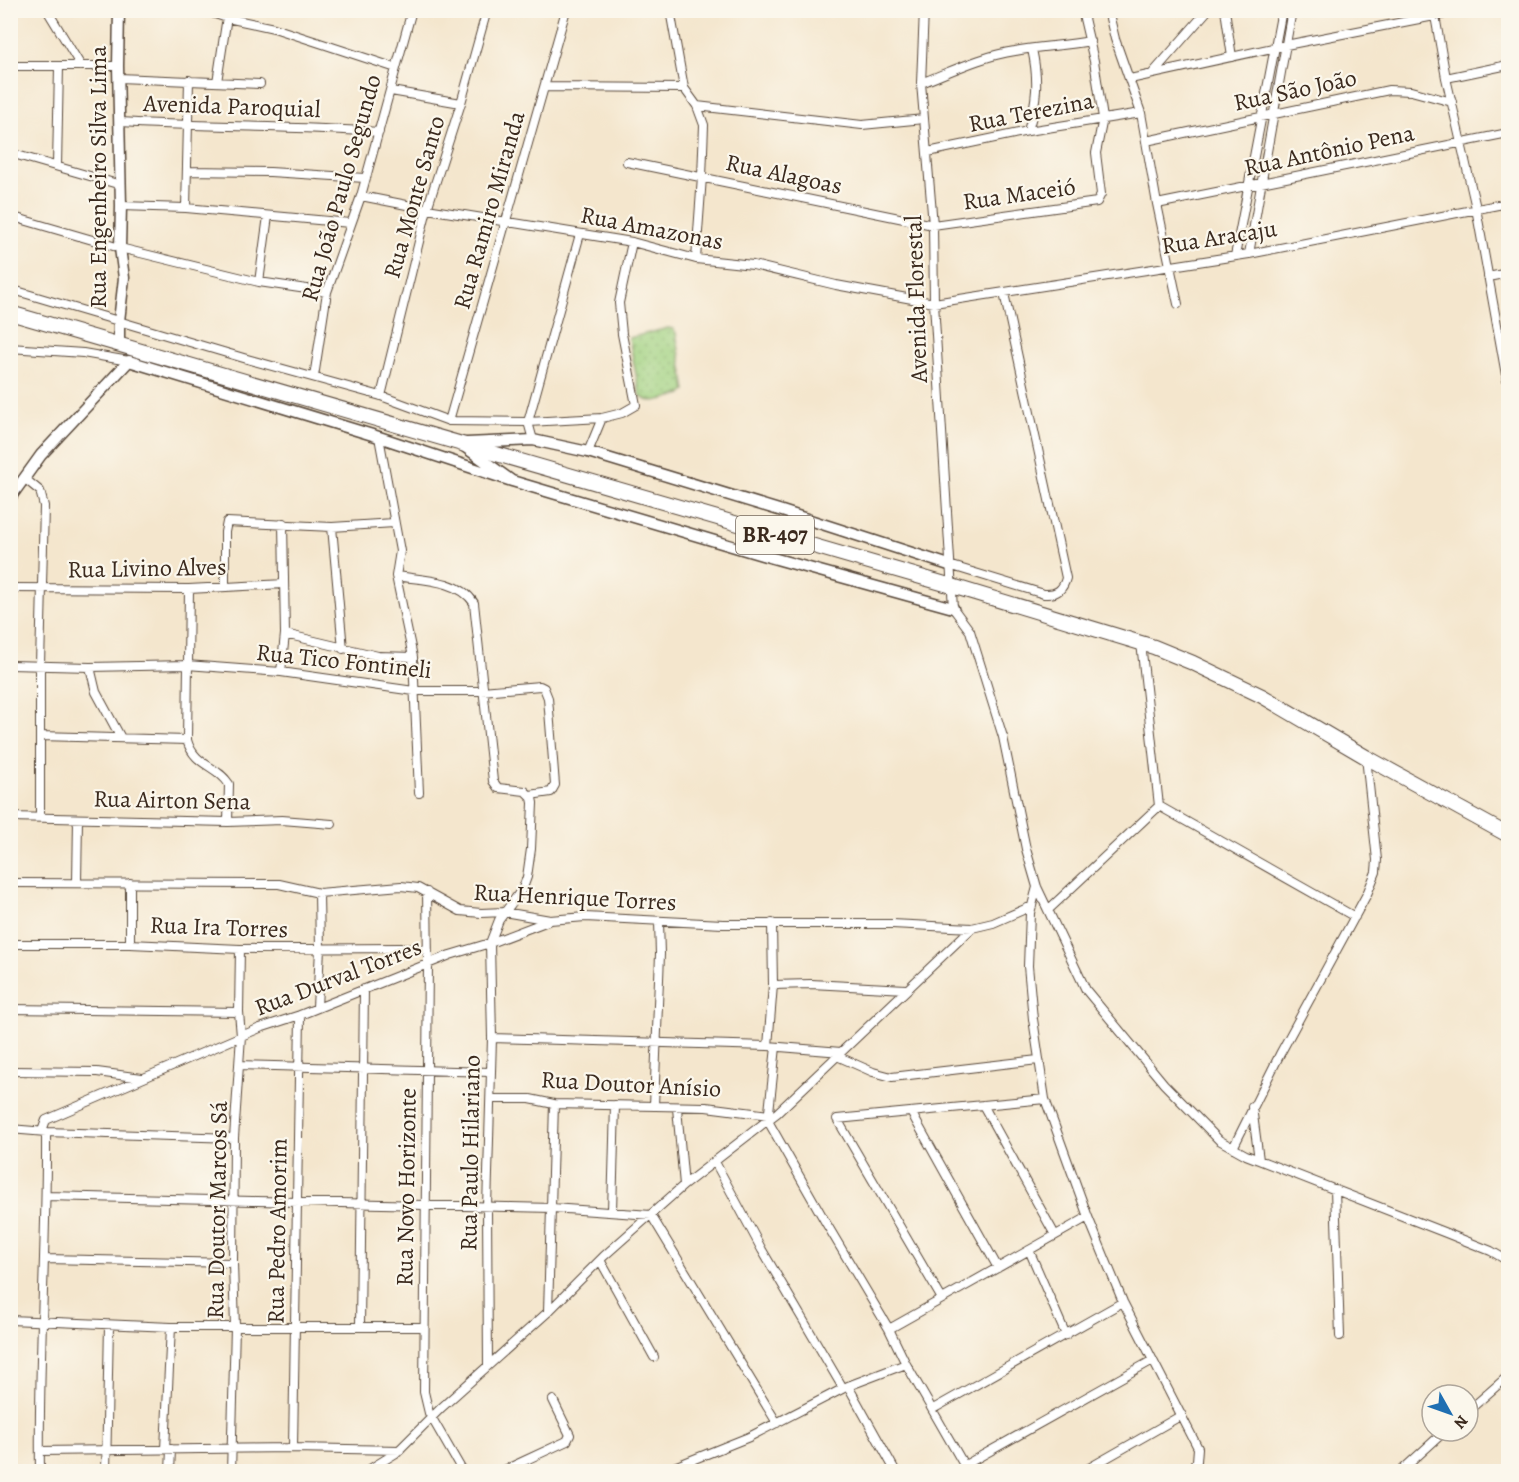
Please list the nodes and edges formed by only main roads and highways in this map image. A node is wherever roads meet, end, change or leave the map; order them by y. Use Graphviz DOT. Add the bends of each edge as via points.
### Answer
graph roads {
  1 [pos="10,313"];
  2 [pos="1509,835"];
  1 -- 2 [label="highway, BR-407" via="1141,643 1252,691"];
}
